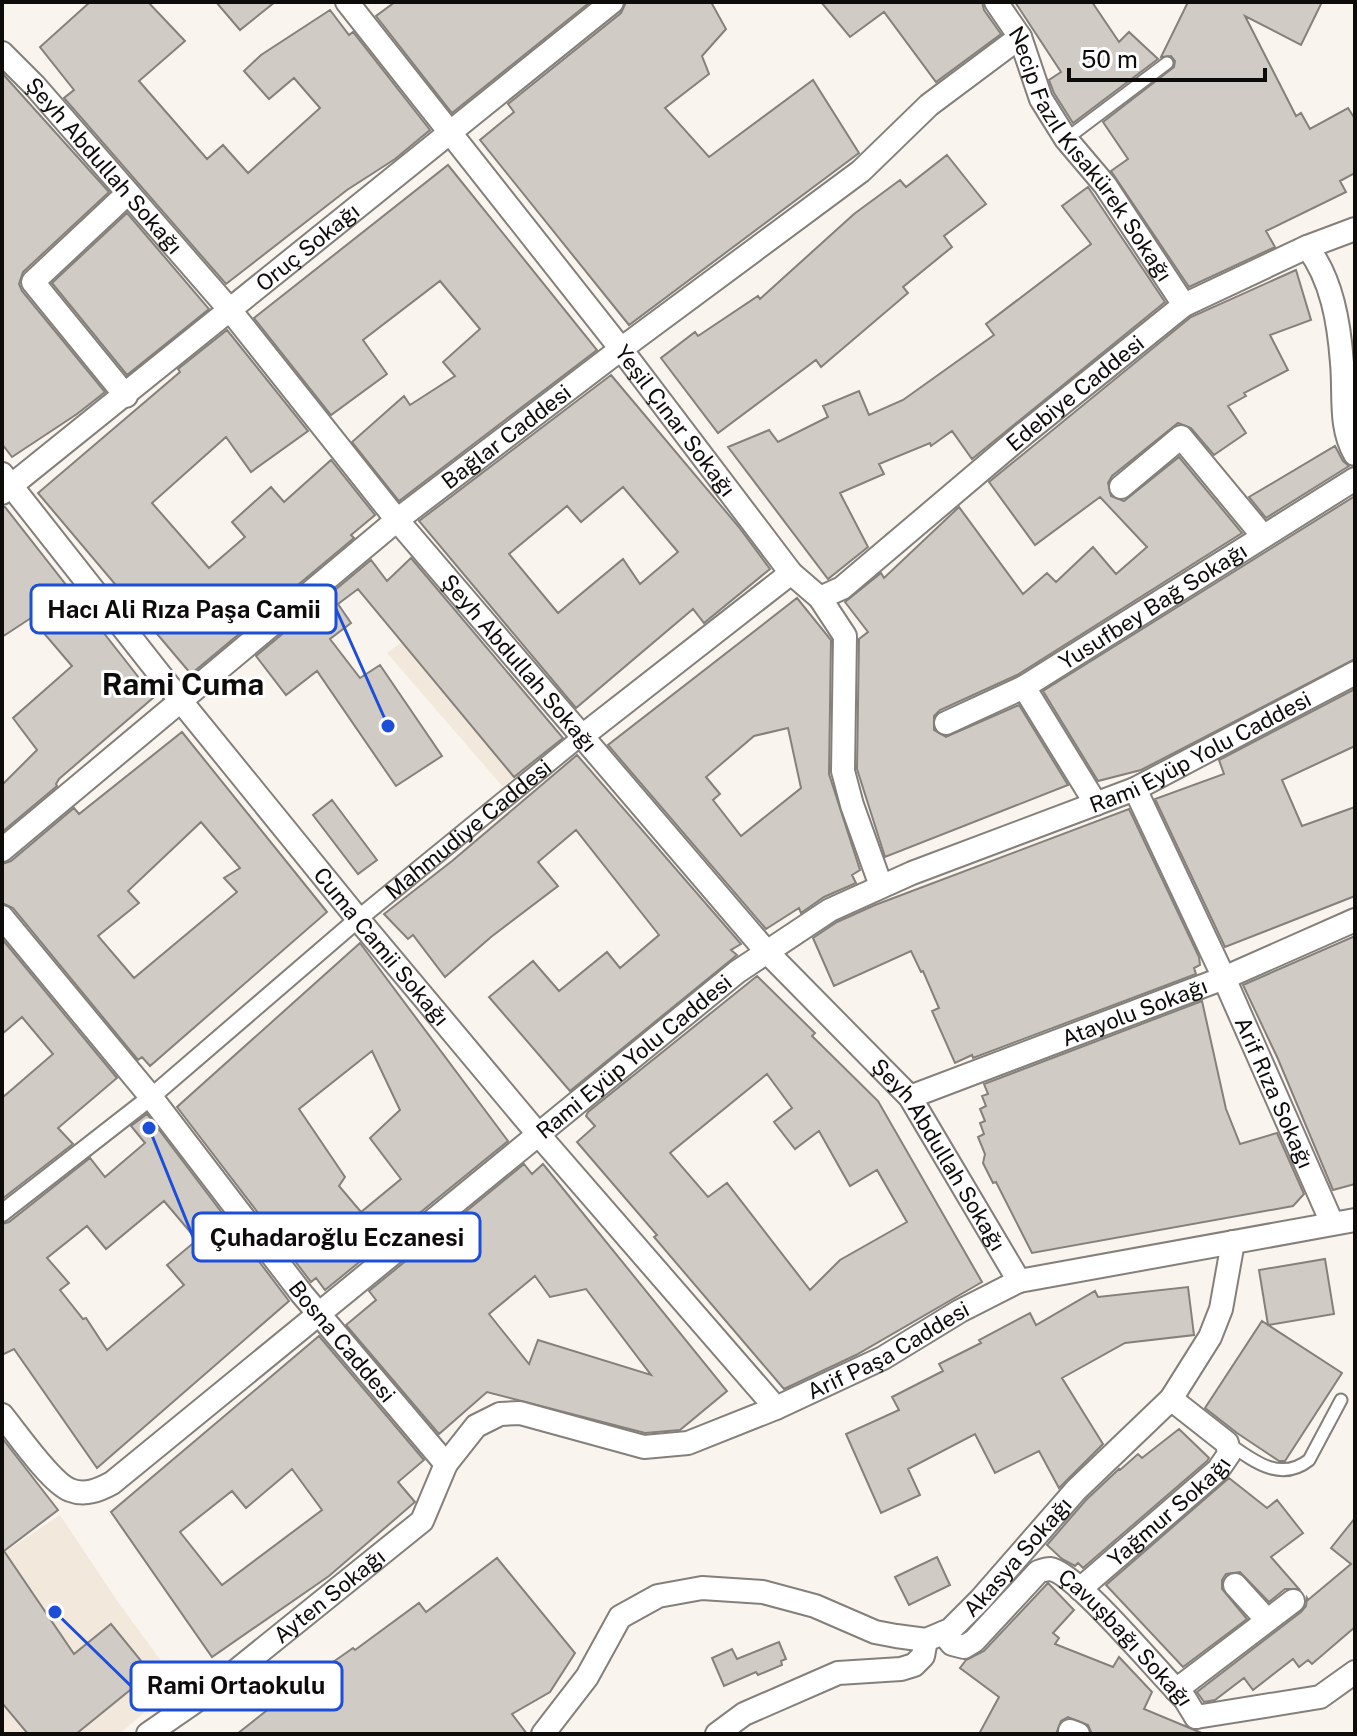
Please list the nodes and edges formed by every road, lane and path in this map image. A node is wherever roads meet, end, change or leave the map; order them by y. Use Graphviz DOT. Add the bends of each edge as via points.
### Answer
graph roads {
  1 [pos="347,2"];
  2 [pos="612,2"];
  3 [pos="996,2"];
  4 [pos="1020,37"];
  5 [pos="2,53"];
  6 [pos="1167,63"];
  7 [pos="449,133"];
  8 [pos="1066,139"];
  9 [pos="128,193"];
  10 [pos="1355,229"];
  11 [pos="1307,247"];
  12 [pos="1184,305"];
  13 [pos="230,310"];
  14 [pos="621,349"];
  15 [pos="126,396"];
  16 [pos="1355,454"];
  17 [pos="1355,479"];
  18 [pos="5,484"];
  19 [pos="1121,487"];
  20 [pos="397,520"];
  21 [pos="1263,536"];
  22 [pos="791,573"];
  23 [pos="820,598"];
  24 [pos="1355,673"];
  25 [pos="1024,687"];
  26 [pos="180,700"];
  27 [pos="946,723"];
  28 [pos="581,737"];
  29 [pos="1135,789"];
  30 [pos="1096,804"];
  31 [pos="2,850"];
  32 [pos="881,886"];
  33 [pos="2,917"];
  34 [pos="358,919"];
  35 [pos="1355,920"];
  36 [pos="766,951"];
  37 [pos="1224,978"];
  38 [pos="151,1097"];
  39 [pos="910,1097"];
  40 [pos="538,1134"];
  41 [pos="2,1213"];
  42 [pos="1355,1220"];
  43 [pos="1332,1223"];
  44 [pos="1233,1242"];
  45 [pos="1019,1281"];
  46 [pos="319,1314"];
  47 [pos="1171,1399"];
  48 [pos="1341,1400"];
  49 [pos="776,1408"];
  50 [pos="2,1415"];
  51 [pos="1227,1443"];
  52 [pos="446,1464"];
  53 [pos="1235,1585"];
  54 [pos="1080,1589"];
  55 [pos="1293,1601"];
  56 [pos="1267,1620"];
  57 [pos="934,1636"];
  58 [pos="1355,1672"];
  59 [pos="1176,1690"];
  60 [pos="1192,1725"];
  61 [pos="725,1732"];
  62 [pos="148,1734"];
  63 [pos="543,1734"];
  1 -- 7 [label="street, Yeşil Çınar Sokağı"];
  2 -- 7 [label="street, Oruç Sokağı"];
  3 -- 4 [label="street, Necip Fazıl Kısakürek Sokağı"];
  4 -- 8 [label="street, Necip Fazıl Kısakürek Sokağı" via="1041,99"];
  4 -- 14 [label="street, Bağlar Caddesi" via="929,105 861,171"];
  5 -- 9 [label="street, Şeyh Abdullah Sokağı"];
  6 -- 8 [label="lane"];
  7 -- 13 [label="street, Oruç Sokağı"];
  7 -- 14 [label="street, Yeşil Çınar Sokağı"];
  8 -- 12 [label="street, Necip Fazıl Kısakürek Sokağı" via="1105,185"];
  9 -- 13 [label="street, Şeyh Abdullah Sokağı"];
  9 -- 15 [label="street" via="33,282"];
  10 -- 11 [label="street, Edebiye Caddesi"];
  11 -- 12 [label="street, Edebiye Caddesi"];
  11 -- 16 [label="street" via="1319,262 1335,310 1343,416"];
  12 -- 23 [label="street, Edebiye Caddesi" via="842,588"];
  13 -- 15 [label="street, Oruç Sokağı"];
  13 -- 20 [label="street, Şeyh Abdullah Sokağı"];
  14 -- 20 [label="street, Bağlar Caddesi"];
  14 -- 22 [label="street, Yeşil Çınar Sokağı"];
  15 -- 18 [label="street, Oruç Sokağı"];
  17 -- 21 [label="street, Yusufbey Bağ Sokağı"];
  18 -- 26 [label="street, Cuma Camii Sokağı"];
  19 -- 21 [label="street" via="1181,437"];
  20 -- 26 [label="street, Bağlar Caddesi"];
  20 -- 28 [label="street, Şeyh Abdullah Sokağı"];
  21 -- 25 [label="street, Yusufbey Bağ Sokağı"];
  22 -- 23 [label="street, Yeşil Çınar Sokağı"];
  22 -- 28 [label="street, Mahmudiye Caddesi"];
  23 -- 32 [label="street, Yeşil Çınar Sokağı" via="845,636 843,771"];
  24 -- 29 [label="street, Rami Eyüp Yolu Caddesi"];
  25 -- 27 [label="street, Yusufbey Bağ Sokağı"];
  25 -- 30 [label="street"];
  26 -- 31 [label="street, Bağlar Caddesi"];
  26 -- 34 [label="street, Cuma Camii Sokağı"];
  28 -- 34 [label="street, Mahmudiye Caddesi"];
  28 -- 36 [label="street, Şeyh Abdullah Sokağı"];
  29 -- 30 [label="street, Rami Eyüp Yolu Caddesi"];
  29 -- 37 [label="street, Arif Rıza Sokağı"];
  30 -- 32 [label="street, Rami Eyüp Yolu Caddesi"];
  32 -- 36 [label="street, Rami Eyüp Yolu Caddesi" via="830,910"];
  33 -- 38 [label="street, Bosna Caddesi"];
  34 -- 38 [label="street, Mahmudiye Caddesi"];
  34 -- 40 [label="street, Cuma Camii Sokağı"];
  35 -- 37 [label="street, Atayolu Sokağı"];
  36 -- 39 [label="street, Şeyh Abdullah Sokağı"];
  36 -- 40 [label="street, Rami Eyüp Yolu Caddesi"];
  37 -- 39 [label="street, Atayolu Sokağı"];
  37 -- 43 [label="street, Arif Rıza Sokağı"];
  38 -- 41 [label="street, Mahmudiye Caddesi"];
  38 -- 46 [label="street, Bosna Caddesi"];
  39 -- 45 [label="street, Şeyh Abdullah Sokağı"];
  40 -- 46 [label="street, Rami Eyüp Yolu Caddesi"];
  40 -- 49 [label="street, Cuma Camii Sokağı"];
  42 -- 43 [label="street, Arif Paşa Caddesi"];
  43 -- 44 [label="street, Arif Paşa Caddesi"];
  44 -- 45 [label="street, Arif Paşa Caddesi"];
  44 -- 47 [label="street, Akasya Sokağı" via="1221,1309 1210,1337"];
  45 -- 49 [label="street, Arif Paşa Caddesi" via="883,1358"];
  46 -- 50 [label="street, Rami Eyüp Yolu Caddesi" via="97,1491 80,1493 61,1486"];
  46 -- 52 [label="street, Bosna Caddesi"];
  47 -- 51 [label="street, Yağmur Sokağı"];
  47 -- 57 [label="street, Akasya Sokağı" via="1076,1490 950,1630"];
  48 -- 51 [label="lane" via="1302,1465 1267,1468"];
  49 -- 52 [label="street, Arif Paşa Caddesi" via="688,1443 644,1447 520,1413 500,1414 476,1426"];
  51 -- 54 [label="street, Yağmur Sokağı" via="1229,1454 1218,1470"];
  52 -- 62 [label="street, Ayten Sokağı" via="422,1521 216,1687"];
  53 -- 56 [label="street"];
  54 -- 57 [label="street, Çavuşbağı Sokağı" via="1048,1568 964,1647"];
  54 -- 59 [label="street, Çavuşbağı Sokağı"];
  55 -- 56 [label="street"];
  56 -- 59 [label="street"];
  57 -- 61 [label="street" via="914,1665 838,1673 744,1714"];
  57 -- 63 [label="street" via="875,1632 815,1606 763,1592 702,1588 658,1596 620,1617 587,1677"];
  58 -- 60 [label="street" via="1320,1697"];
  59 -- 60 [label="street, Çavuşbağı Sokağı" via="1185,1699"];
}
